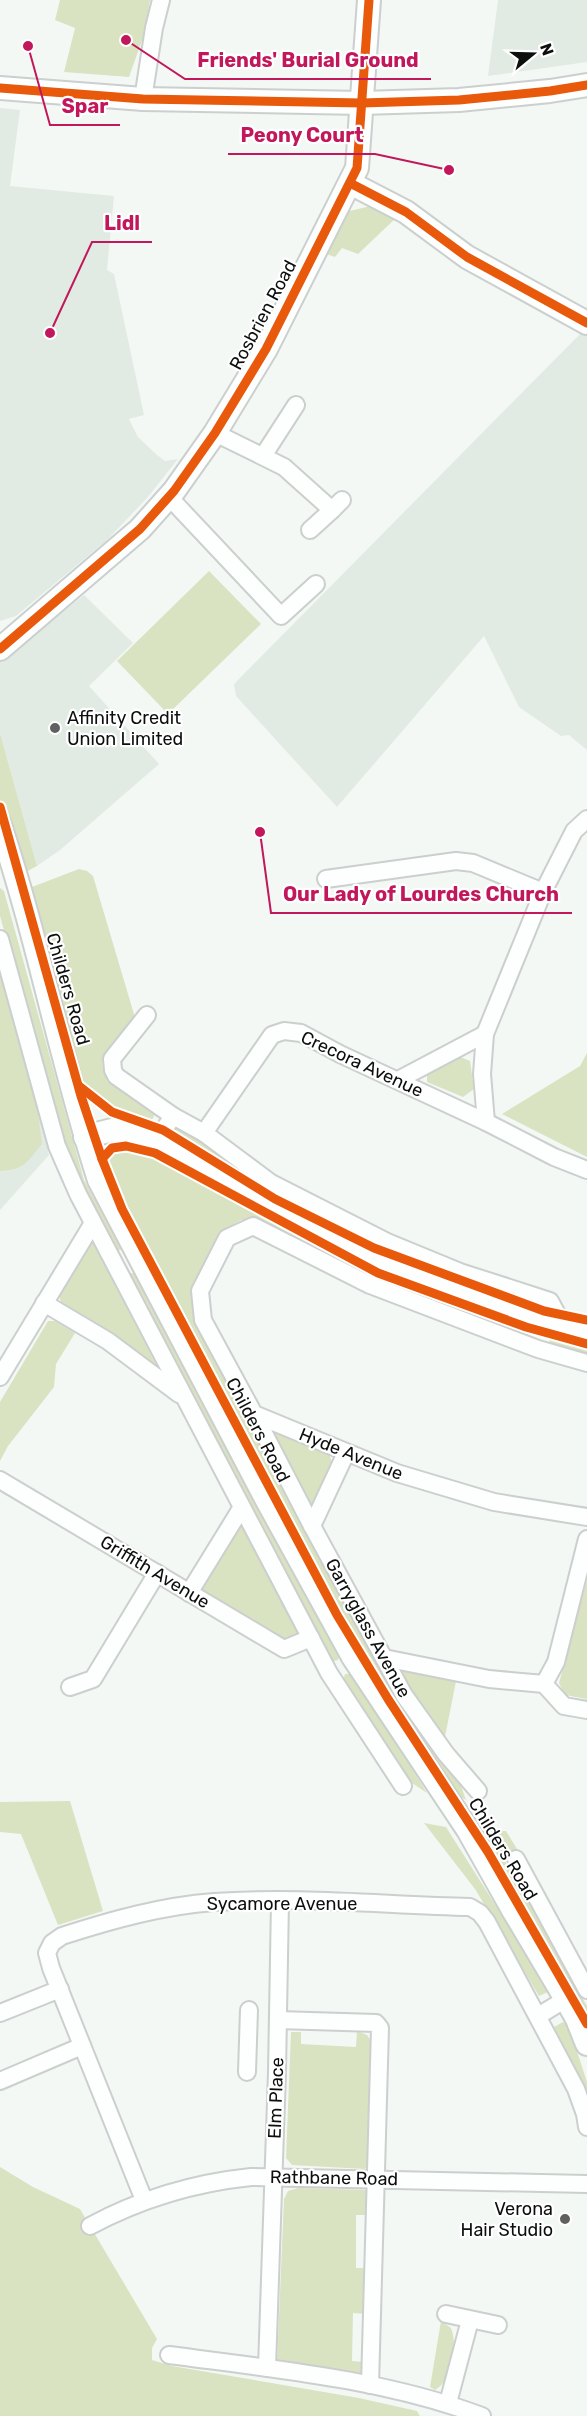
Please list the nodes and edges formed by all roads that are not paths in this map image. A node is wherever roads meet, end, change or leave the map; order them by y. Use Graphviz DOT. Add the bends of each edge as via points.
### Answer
graph roads {
  1 [pos="161,0"];
  2 [pos="369,0"];
  3 [pos="587,85"];
  4 [pos="0,88"];
  5 [pos="143,99"];
  6 [pos="362,103"];
  7 [pos="350,183"];
  8 [pos="587,323"];
  9 [pos="296,405"];
  10 [pos="215,434"];
  11 [pos="263,456"];
  12 [pos="169,497"];
  13 [pos="310,530"];
  14 [pos="316,584"];
  15 [pos="1,647"];
  16 [pos="587,819"];
  17 [pos="0,825"];
  18 [pos="4,850"];
  19 [pos="326,879"];
  20 [pos="543,892"];
  21 [pos="0,939"];
  22 [pos="147,1015"];
  23 [pos="485,1034"];
  24 [pos="398,1080"];
  25 [pos="173,1116"];
  26 [pos="486,1122"];
  27 [pos="85,1137"];
  28 [pos="209,1138"];
  29 [pos="157,1140"];
  30 [pos="202,1167"];
  31 [pos="587,1170"];
  32 [pos="93,1223"];
  33 [pos="383,1252"];
  34 [pos="138,1255"];
  35 [pos="116,1267"];
  36 [pos="370,1285"];
  37 [pos="44,1303"];
  38 [pos="554,1325"];
  39 [pos="587,1333"];
  40 [pos="538,1349"];
  41 [pos="587,1363"];
  42 [pos="0,1377"];
  43 [pos="185,1398"];
  44 [pos="254,1414"];
  45 [pos="346,1453"];
  46 [pos="0,1480"];
  47 [pos="242,1507"];
  48 [pos="587,1517"];
  49 [pos="312,1526"];
  50 [pos="587,1539"];
  51 [pos="156,1573"];
  52 [pos="189,1593"];
  53 [pos="311,1638"];
  54 [pos="353,1657"];
  55 [pos="384,1658"];
  56 [pos="328,1673"];
  57 [pos="544,1684"];
  58 [pos="70,1687"];
  59 [pos="587,1710"];
  60 [pos="403,1786"];
  61 [pos="478,1791"];
  62 [pos="516,1859"];
  63 [pos="280,1901"];
  64 [pos="60,1989"];
  65 [pos="587,1990"];
  66 [pos="566,1999"];
  67 [pos="249,2010"];
  68 [pos="0,2013"];
  69 [pos="538,2016"];
  70 [pos="278,2020"];
  71 [pos="248,2043"];
  72 [pos="278,2044"];
  73 [pos="587,2044"];
  74 [pos="82,2046"];
  75 [pos="247,2072"];
  76 [pos="0,2081"];
  77 [pos="587,2127"];
  78 [pos="274,2176"];
  79 [pos="375,2179"];
  80 [pos="587,2184"];
  81 [pos="144,2200"];
  82 [pos="90,2226"];
  83 [pos="446,2314"];
  84 [pos="470,2320"];
  85 [pos="498,2325"];
  86 [pos="169,2355"];
  87 [pos="267,2368"];
  88 [pos="370,2385"];
  89 [pos="448,2403"];
  90 [pos="482,2416"];
  1 -- 5 [label="street"];
  2 -- 6 [label="main road, Rosbrien Road"];
  3 -- 6 [label="main road" via="459,100"];
  4 -- 5 [label="main road"];
  5 -- 6 [label="main road"];
  6 -- 7 [label="main road, Rosbrien Road" via="357,168"];
  7 -- 8 [label="main road" via="406,212 467,258"];
  7 -- 10 [label="main road, Rosbrien Road" via="266,349"];
  9 -- 11 [label="street"];
  10 -- 11 [label="street"];
  10 -- 12 [label="main road, Rosbrien Road"];
  11 -- 13 [label="street" via="337,505"];
  12 -- 14 [label="street" via="281,616"];
  12 -- 15 [label="main road, Rosbrien Road" via="140,529"];
  16 -- 20 [label="street" via="574,831"];
  17 -- 18 [label="main road, Childers Road"];
  18 -- 27 [label="main road, Childers Road" via="39,961"];
  19 -- 20 [label="street" via="456,861 473,863"];
  20 -- 23 [label="street"];
  21 -- 32 [label="street" via="57,1146"];
  22 -- 25 [label="street" via="111,1059 112,1070"];
  23 -- 24 [label="street"];
  23 -- 26 [label="street" via="482,1074"];
  24 -- 26 [label="street, Crecora Avenue"];
  24 -- 28 [label="street, Crecora Avenue" via="301,1033 284,1031 272,1035"];
  25 -- 28 [label="street"];
  25 -- 29 [label="street"];
  26 -- 31 [label="street, Crecora Avenue"];
  27 -- 29 [label="main road" via="112,1130"];
  27 -- 34 [label="main road, Childers Road" via="99,1180"];
  28 -- 30 [label="street, Crecora Avenue"];
  28 -- 33 [label="street" via="271,1183"];
  29 -- 30 [label="main road"];
  30 -- 33 [label="main road"];
  32 -- 35 [label="street"];
  32 -- 37 [label="street"];
  33 -- 36 [label="street"];
  33 -- 38 [label="main road"];
  34 -- 35 [label="street"];
  34 -- 54 [label="main road, Childers Road"];
  35 -- 43 [label="street"];
  36 -- 40 [label="street"];
  36 -- 44 [label="street" via="253,1226 227,1238 200,1291 203,1320"];
  37 -- 42 [label="street"];
  37 -- 43 [label="street" via="108,1341"];
  38 -- 39 [label="main road"];
  38 -- 40 [label="street"];
  40 -- 41 [label="street"];
  43 -- 47 [label="street"];
  44 -- 45 [label="street, Hyde Avenue"];
  44 -- 49 [label="street, Garryglass Avenue"];
  45 -- 48 [label="street, Hyde Avenue" via="494,1502"];
  45 -- 49 [label="street"];
  46 -- 51 [label="street, Griffith Avenue"];
  47 -- 52 [label="street"];
  47 -- 53 [label="street"];
  49 -- 55 [label="street, Garryglass Avenue"];
  50 -- 57 [label="street" via="556,1662"];
  51 -- 52 [label="street, Griffith Avenue"];
  51 -- 58 [label="street" via="93,1679"];
  52 -- 53 [label="street, Griffith Avenue" via="284,1649"];
  53 -- 56 [label="street"];
  54 -- 56 [label="street"];
  54 -- 66 [label="main road, Childers Road" via="454,1807"];
  55 -- 57 [label="street"];
  55 -- 61 [label="street, Garryglass Avenue" via="404,1695"];
  56 -- 60 [label="street"];
  57 -- 59 [label="street" via="564,1706"];
  62 -- 65 [label="street"];
  63 -- 64 [label="street, Sycamore Avenue" via="213,1902 156,1910 62,1936 47,1953"];
  63 -- 69 [label="street, Sycamore Avenue" via="475,1909 487,1922"];
  63 -- 70 [label="street, Elm Place"];
  64 -- 68 [label="street"];
  64 -- 74 [label="street, Sycamore Avenue"];
  66 -- 69 [label="street"];
  66 -- 73 [label="main road, Childers Road"];
  67 -- 71 [label="street"];
  69 -- 77 [label="street, Sycamore Avenue" via="576,2089"];
  70 -- 72 [label="street, Elm Place"];
  70 -- 79 [label="street" via="376,2023 380,2028"];
  71 -- 72 [label="street"];
  71 -- 75 [label="street"];
  72 -- 78 [label="street, Elm Place"];
  74 -- 76 [label="street"];
  74 -- 81 [label="street, Sycamore Avenue"];
  78 -- 79 [label="street, Rathbane Road"];
  78 -- 81 [label="street, Rathbane Road" via="198,2184"];
  78 -- 87 [label="street, Elm Place"];
  79 -- 80 [label="street, Rathbane Road"];
  79 -- 88 [label="street"];
  81 -- 82 [label="street, Rathbane Road"];
  83 -- 84 [label="street"];
  84 -- 85 [label="street"];
  84 -- 89 [label="street"];
  86 -- 87 [label="street"];
  87 -- 88 [label="street"];
  88 -- 89 [label="street"];
  89 -- 90 [label="street"];
}
